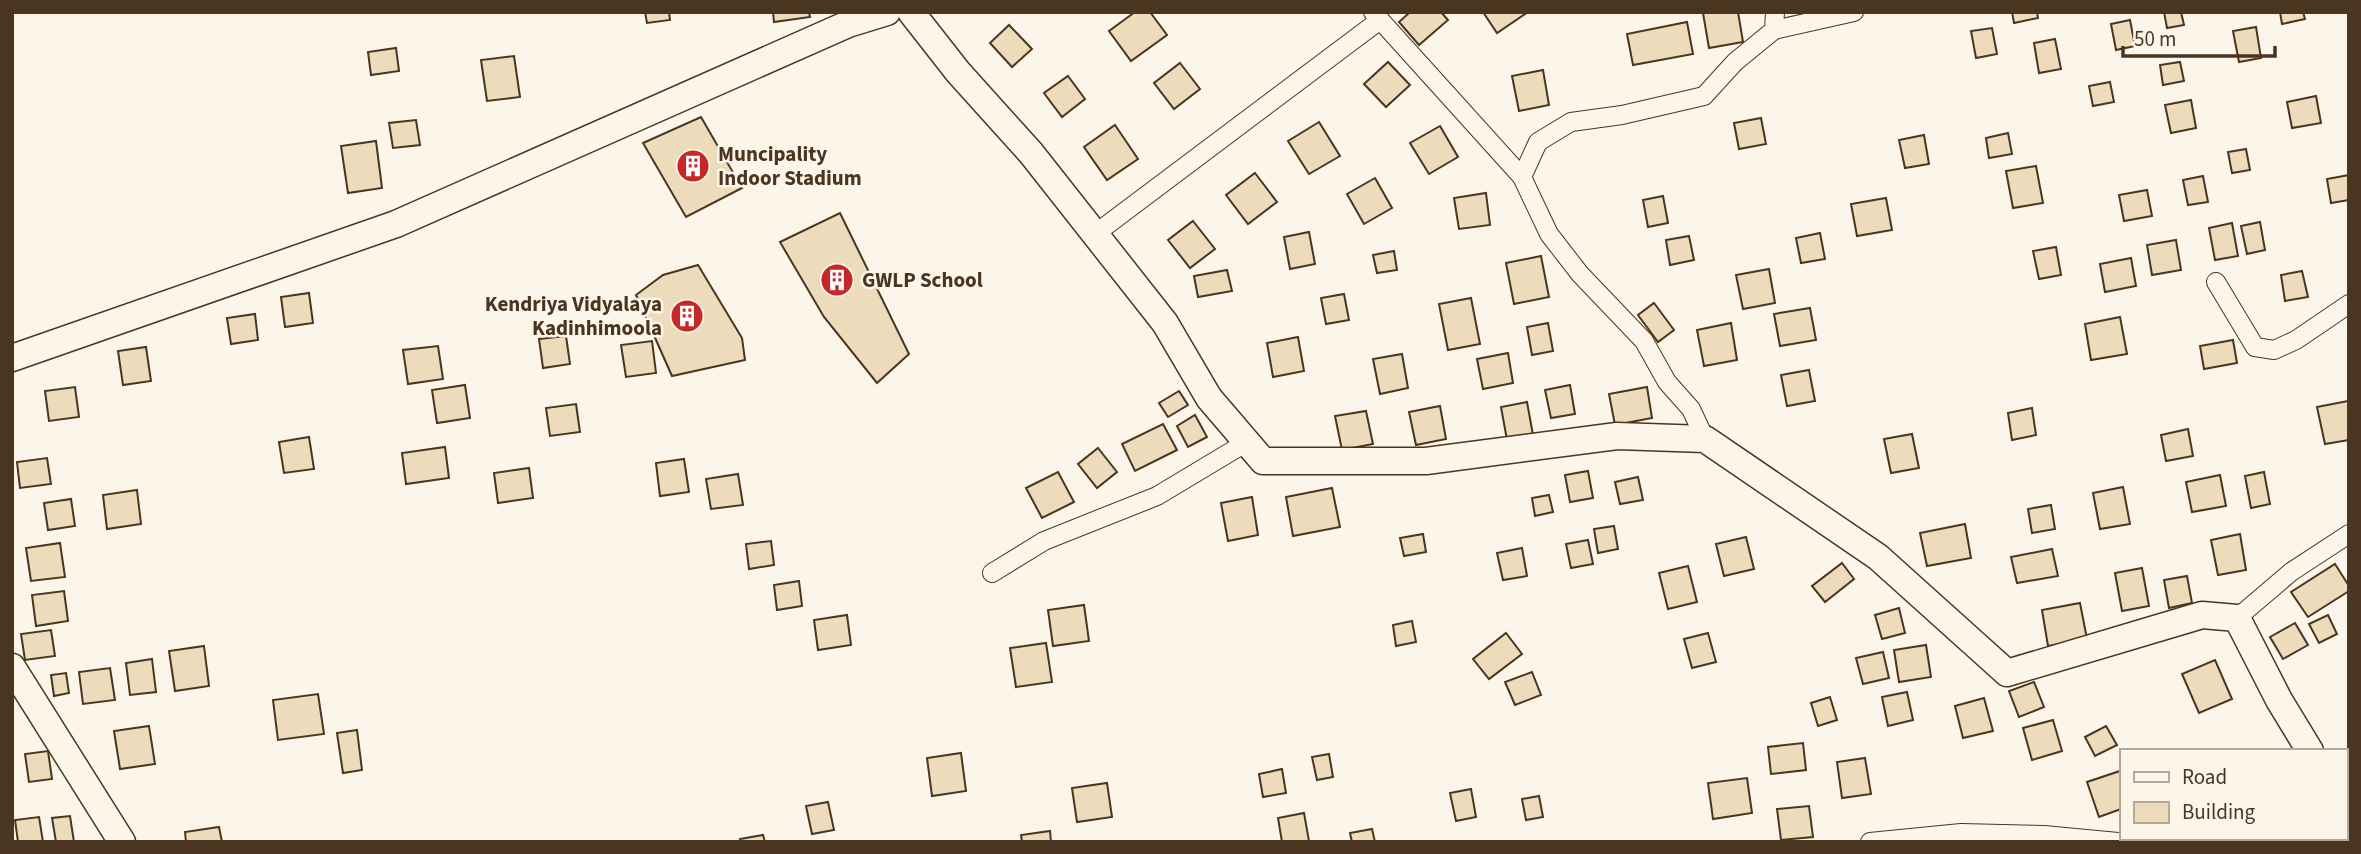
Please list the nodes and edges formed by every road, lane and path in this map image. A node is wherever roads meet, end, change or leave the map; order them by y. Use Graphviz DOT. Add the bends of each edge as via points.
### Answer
graph roads {
  1 [pos="887,12"];
  2 [pos="911,12"];
  3 [pos="1854,12"];
  4 [pos="1376,16"];
  5 [pos="1774,21"];
  6 [pos="1522,177"];
  7 [pos="1095,234"];
  8 [pos="2216,282"];
  9 [pos="2349,304"];
  10 [pos="12,358"];
  11 [pos="1705,439"];
  12 [pos="1247,442"];
  13 [pos="2349,534"];
  14 [pos="992,573"];
  15 [pos="2237,618"];
  16 [pos="12,667"];
  17 [pos="2309,749"];
  18 [pos="122,842"];
  19 [pos="1870,842"];
  20 [pos="2118,842"];
  1 -- 10 [label="main road" via="848,24 396,224"];
  2 -- 7 [label="main road"];
  3 -- 5 [label="street"];
  4 -- 6 [label="street"];
  4 -- 7 [label="street"];
  5 -- 6 [label="street" via="1704,96 1572,122 1538,142"];
  6 -- 11 [label="street" via="1549,234 1644,341 1667,382 1691,409"];
  7 -- 12 [label="main road" via="1165,323 1209,398"];
  8 -- 9 [label="street" via="2255,347 2274,351"];
  11 -- 12 [label="main road" via="1617,436 1426,461 1263,461"];
  11 -- 15 [label="main road" via="1878,557 2007,673 2202,615"];
  12 -- 14 [label="street" via="1157,496 1044,541"];
  13 -- 15 [label="street" via="2291,572"];
  15 -- 17 [label="main road"];
  16 -- 18 [label="main road"];
  19 -- 20 [label="street" via="1961,832"];
}
